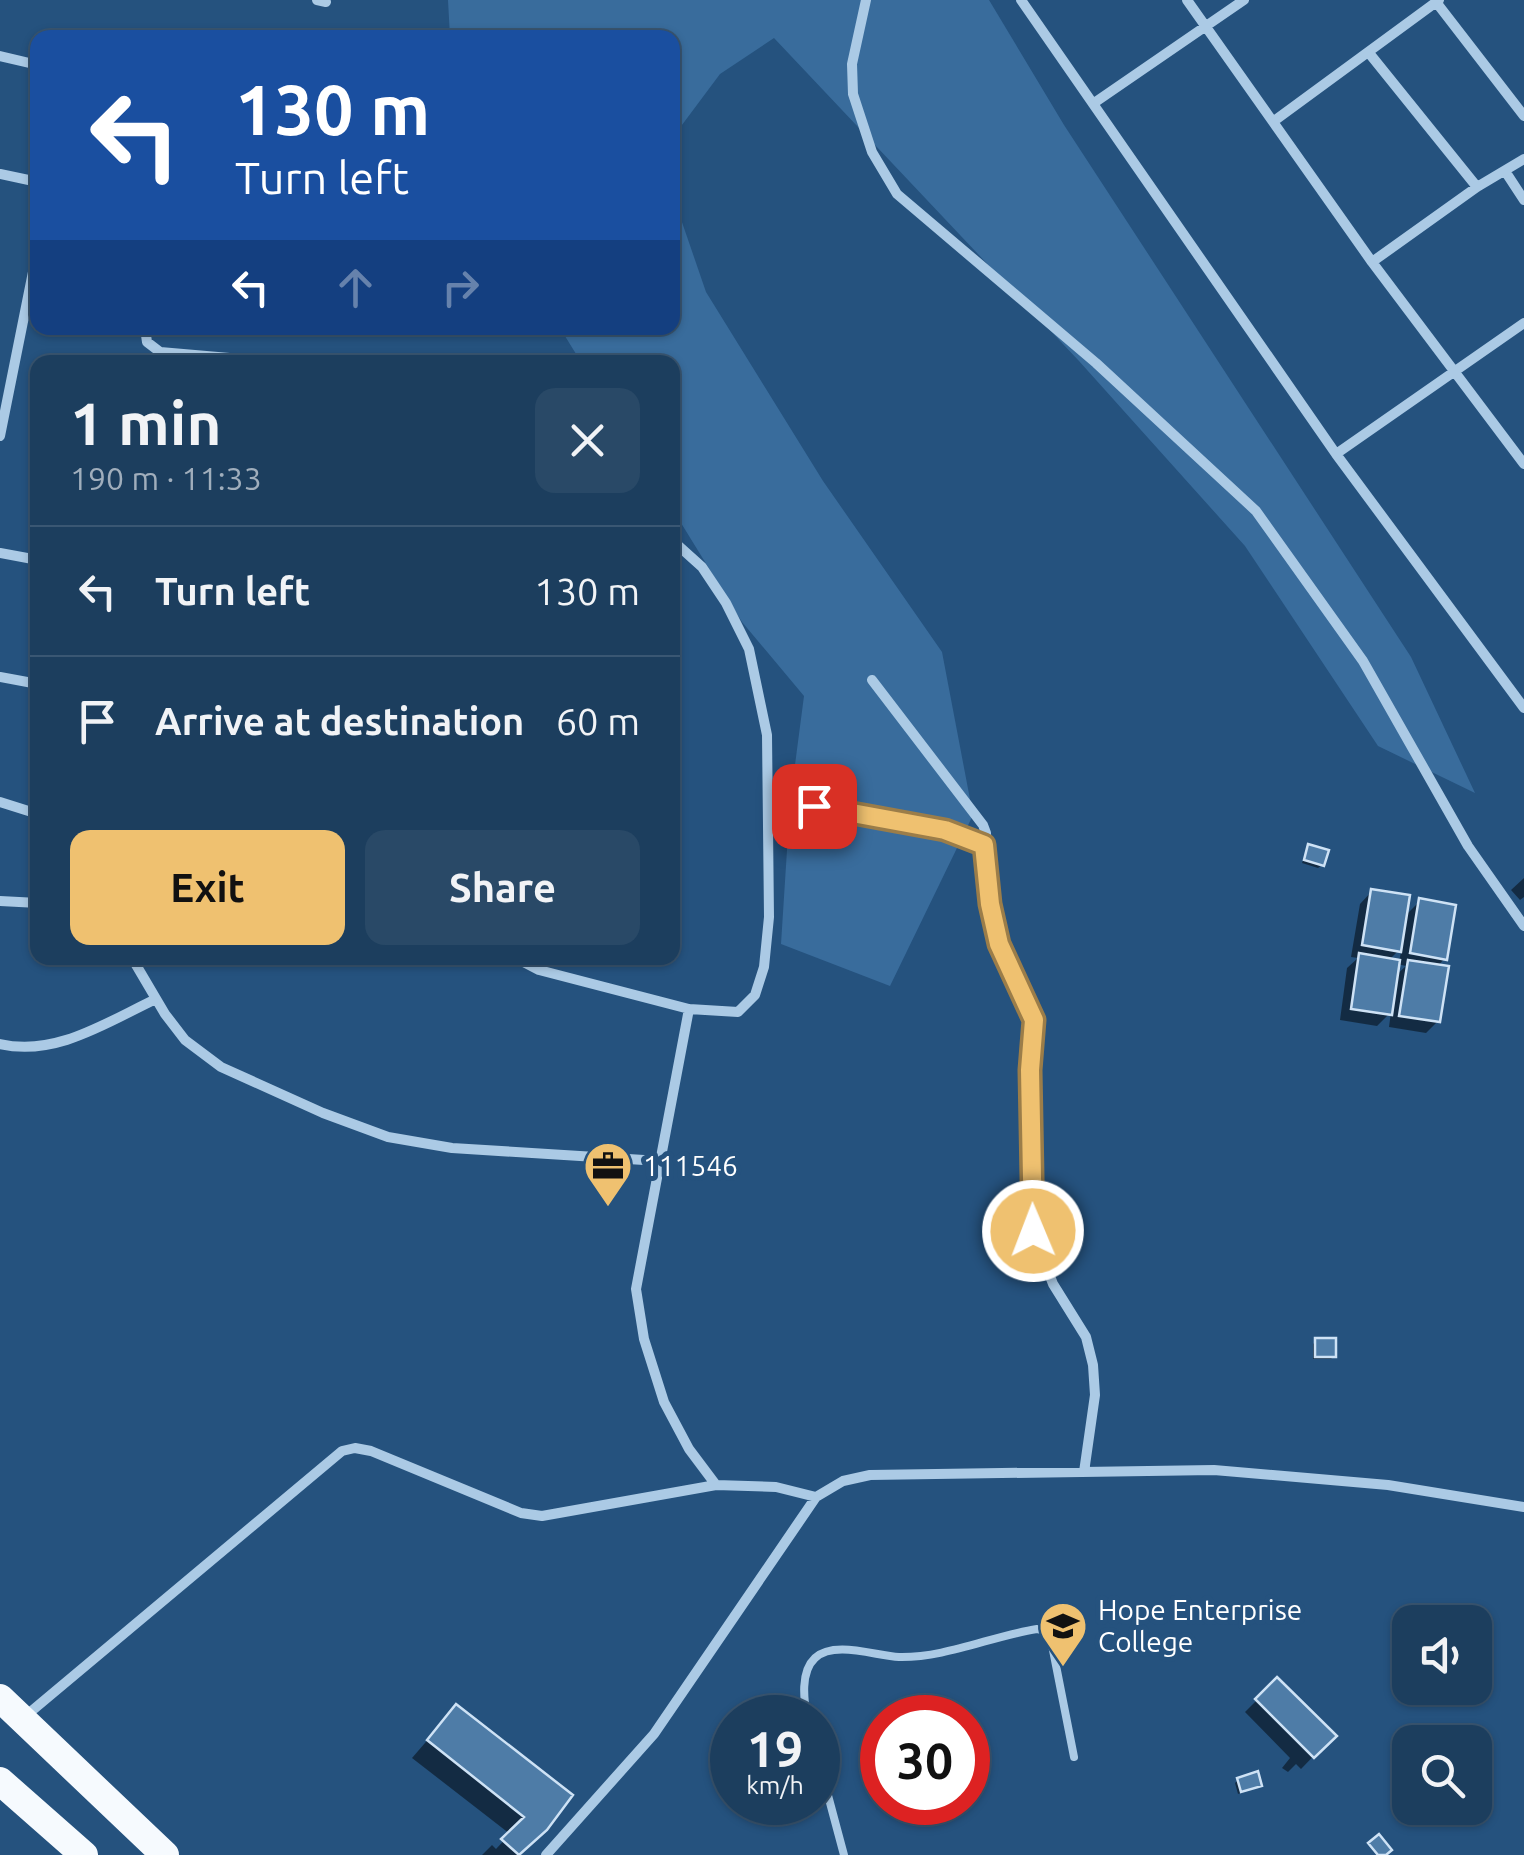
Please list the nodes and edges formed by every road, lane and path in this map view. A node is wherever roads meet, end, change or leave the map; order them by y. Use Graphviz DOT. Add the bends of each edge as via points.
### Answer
graph roads {
  1 [pos="866,0"];
  2 [pos="1021,0"];
  3 [pos="1187,0"];
  4 [pos="1244,0"];
  5 [pos="1438,1"];
  6 [pos="1206,26"];
  7 [pos="1368,53"];
  8 [pos="0,56"];
  9 [pos="30,63"];
  10 [pos="1094,103"];
  11 [pos="1524,116"];
  12 [pos="1274,121"];
  13 [pos="1524,159"];
  14 [pos="1505,171"];
  15 [pos="0,174"];
  16 [pos="30,180"];
  17 [pos="1477,187"];
  18 [pos="1524,200"];
  19 [pos="1372,262"];
  20 [pos="30,286"];
  21 [pos="1524,323"];
  22 [pos="146,335"];
  23 [pos="180,355"];
  24 [pos="1456,372"];
  25 [pos="0,436"];
  26 [pos="1336,454"];
  27 [pos="1524,464"];
  28 [pos="680,547"];
  29 [pos="0,553"];
  30 [pos="30,559"];
  31 [pos="0,677"];
  32 [pos="872,680"];
  33 [pos="30,683"];
  34 [pos="1524,708"];
  35 [pos="0,802"];
  36 [pos="769,804"];
  37 [pos="30,811"];
  38 [pos="984,845"];
  39 [pos="0,901"];
  40 [pos="30,903"];
  41 [pos="1524,926"];
  42 [pos="136,965"];
  43 [pos="529,965"];
  44 [pos="539,965"];
  45 [pos="538,970"];
  46 [pos="156,999"];
  47 [pos="689,1010"];
  48 [pos="0,1044"];
  49 [pos="660,1161"];
  50 [pos="1084,1472"];
  51 [pos="716,1485"];
  52 [pos="816,1498"];
  53 [pos="1524,1506"];
  54 [pos="804,1695"];
  55 [pos="0,1698"];
  56 [pos="22,1718"];
  57 [pos="1074,1757"];
  58 [pos="0,1781"];
  59 [pos="836,1825"];
  60 [pos="84,1855"];
  61 [pos="165,1855"];
  62 [pos="546,1855"];
  63 [pos="844,1855"];
  1 -- 41 [label="street" via="852,64 853,94 872,152 896,194 1096,363 1256,511 1363,662 1468,846"];
  2 -- 10 [label="street"];
  3 -- 6 [label="street"];
  4 -- 6 [label="street"];
  5 -- 7 [label="street"];
  5 -- 11 [label="street"];
  6 -- 10 [label="street"];
  6 -- 12 [label="street"];
  7 -- 12 [label="street"];
  7 -- 17 [label="street"];
  8 -- 9 [label="street"];
  10 -- 26 [label="street"];
  12 -- 19 [label="street"];
  13 -- 14 [label="street"];
  14 -- 17 [label="street"];
  14 -- 18 [label="street"];
  15 -- 16 [label="street"];
  17 -- 19 [label="street"];
  19 -- 24 [label="street"];
  20 -- 25 [label="street"];
  21 -- 24 [label="street"];
  22 -- 23 [label="street" via="160,352"];
  24 -- 26 [label="street"];
  24 -- 27 [label="street"];
  26 -- 34 [label="street"];
  28 -- 36 [label="street" via="702,566 750,649 767,735"];
  29 -- 30 [label="street"];
  31 -- 33 [label="street"];
  32 -- 38 [label="street" via="983,824"];
  35 -- 37 [label="street"];
  36 -- 38 [label="street" via="945,830"];
  36 -- 47 [label="street" via="769,917 754,995 738,1012"];
  38 -- 50 [label="street" via="999,944 1034,1020 1033,1231 1053,1284 1086,1337 1093,1365"];
  39 -- 40 [label="street"];
  42 -- 46 [label="street"];
  43 -- 45 [label="street"];
  44 -- 45 [label="street"];
  45 -- 47 [label="street"];
  46 -- 48 [label="street" via="45,1046"];
  46 -- 49 [label="street" via="185,1040 220,1068 388,1137 452,1148"];
  47 -- 49 [label="street"];
  49 -- 51 [label="street" via="636,1288 644,1340 664,1402"];
  50 -- 52 [label="street" via="870,1475 842,1481"];
  50 -- 53 [label="street" via="1214,1470 1388,1485"];
  51 -- 52 [label="street"];
  51 -- 56 [label="street" via="542,1516 371,1452 342,1451"];
  52 -- 62 [label="street" via="654,1734"];
  54 -- 57 [label="lane" via="809,1667 825,1652 916,1656 1037,1629 1051,1640"];
  55 -- 56 [label="highway"];
  56 -- 61 [label="highway"];
  58 -- 60 [label="highway"];
  59 -- 63 [label="lane"];
}
